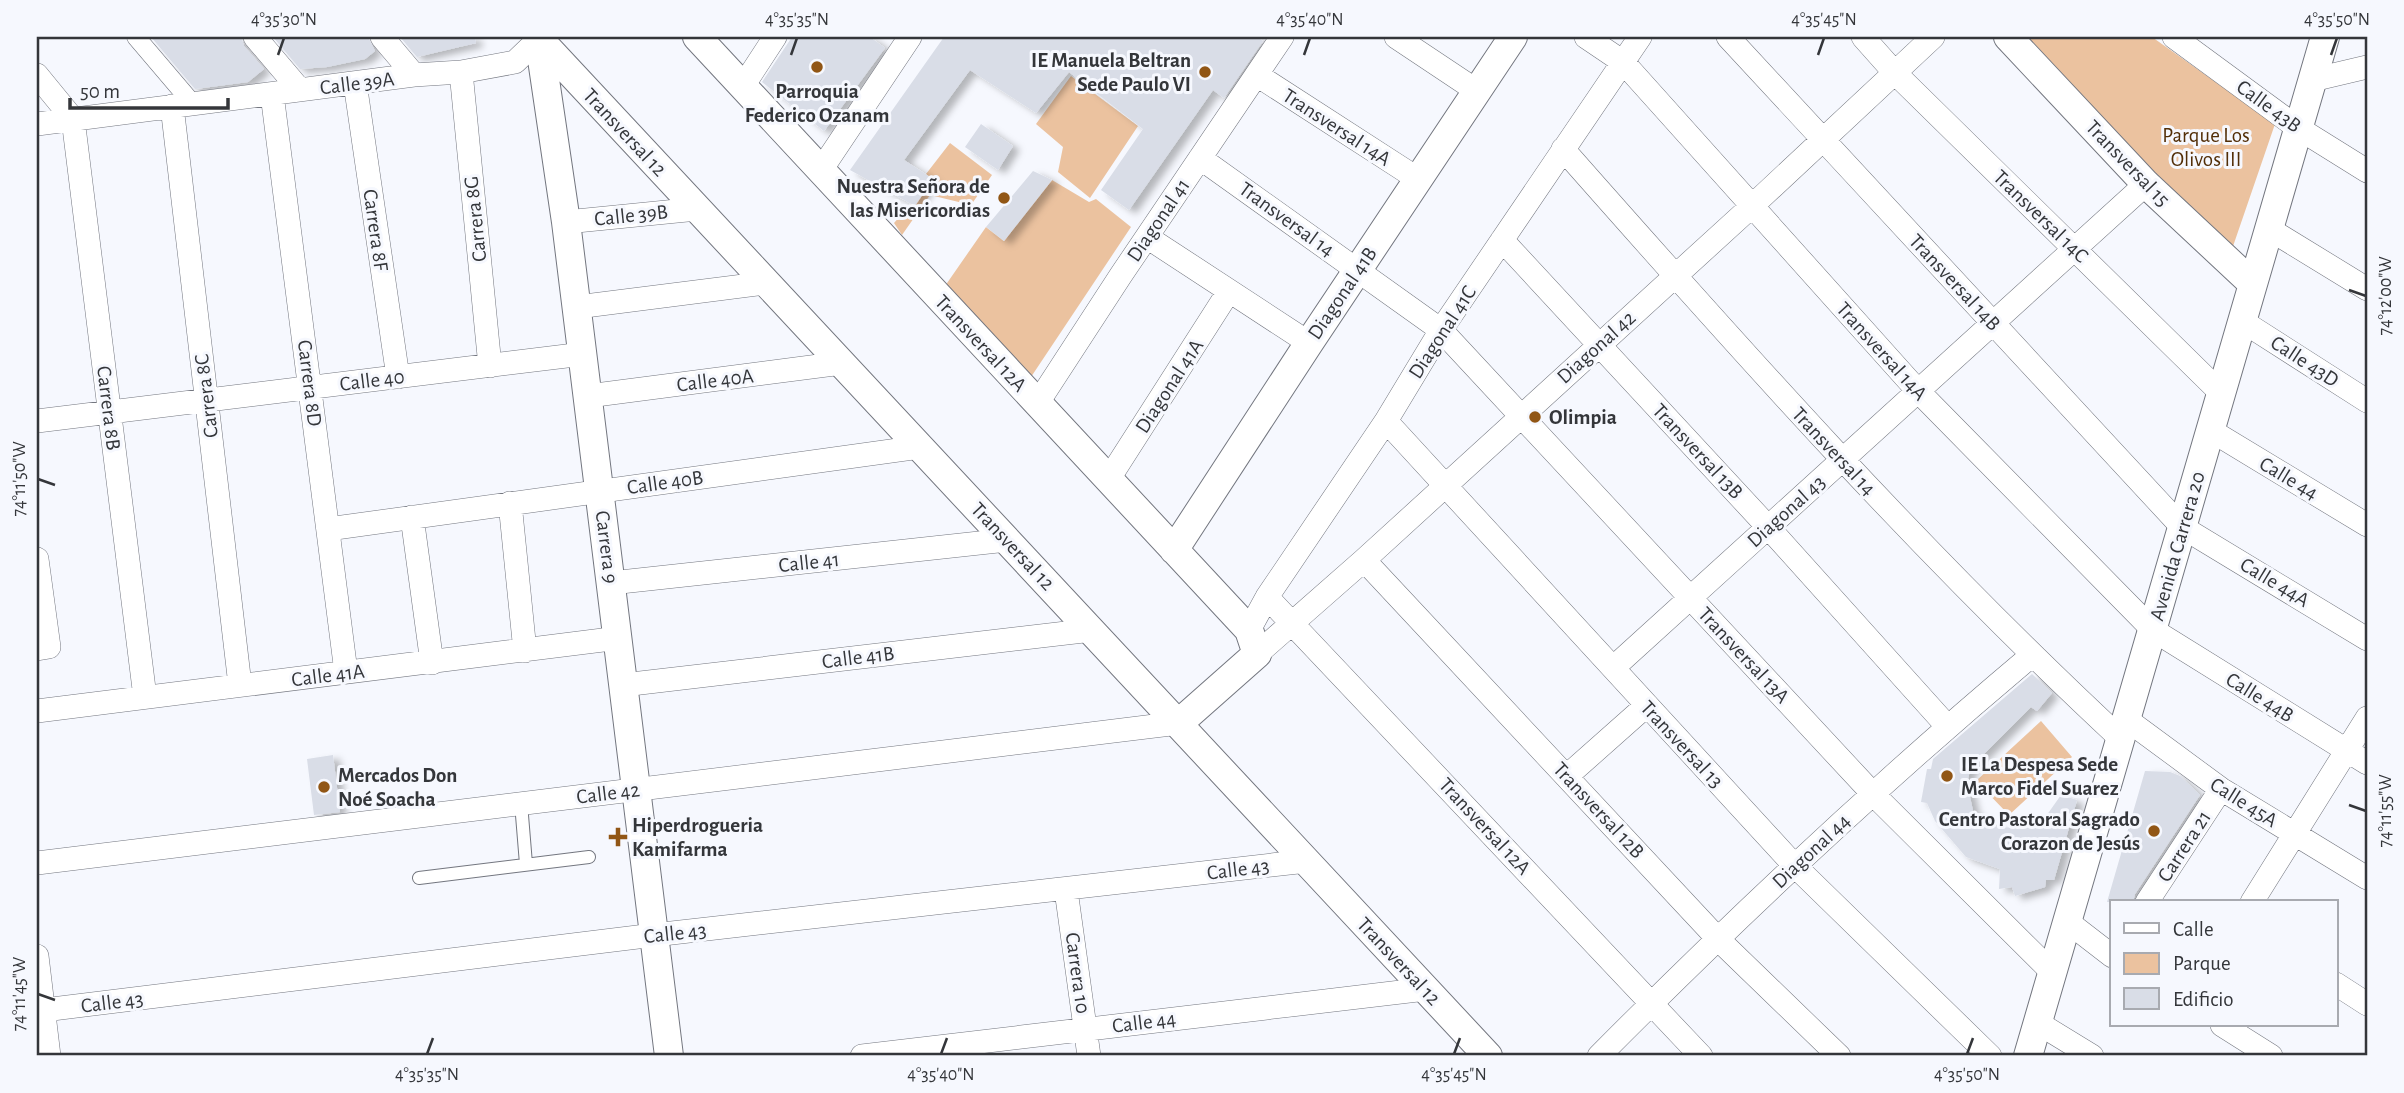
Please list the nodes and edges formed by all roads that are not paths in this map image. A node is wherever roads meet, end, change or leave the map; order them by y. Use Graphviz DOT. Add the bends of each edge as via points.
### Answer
graph roads {
  1 [pos="136,37"];
  2 [pos="255,37"];
  3 [pos="382,37"];
  4 [pos="697,37"];
  5 [pos="775,37"];
  6 [pos="909,37"];
  7 [pos="1280,37"];
  8 [pos="1396,37"];
  9 [pos="1513,37"];
  10 [pos="1586,37"];
  11 [pos="1640,37"];
  12 [pos="1728,37"];
  13 [pos="1863,37"];
  14 [pos="1933,37"];
  15 [pos="2008,37"];
  16 [pos="2174,37"];
  17 [pos="2325,37"];
  18 [pos="539,38"];
  19 [pos="1623,62"];
  20 [pos="2367,67"];
  21 [pos="461,72"];
  22 [pos="1895,73"];
  23 [pos="37,75"];
  24 [pos="414,75"];
  25 [pos="1256,75"];
  26 [pos="2312,80"];
  27 [pos="355,83"];
  28 [pos="743,86"];
  29 [pos="300,90"];
  30 [pos="1477,91"];
  31 [pos="272,94"];
  32 [pos="183,105"];
  33 [pos="73,119"];
  34 [pos="37,124"];
  35 [pos="2298,128"];
  36 [pos="1823,139"];
  37 [pos="1563,149"];
  38 [pos="1200,158"];
  39 [pos="821,170"];
  40 [pos="2367,171"];
  41 [pos="1418,179"];
  42 [pos="2146,184"];
  43 [pos="1752,206"];
  44 [pos="696,209"];
  45 [pos="566,222"];
  46 [pos="2269,229"];
  47 [pos="1147,237"];
  48 [pos="1502,240"];
  49 [pos="2075,248"];
  50 [pos="1357,270"];
  51 [pos="1675,276"];
  52 [pos="766,283"];
  53 [pos="2253,284"];
  54 [pos="2367,289"];
  55 [pos="1230,291"];
  56 [pos="577,307"];
  57 [pos="2242,321"];
  58 [pos="1993,323"];
  59 [pos="1441,330"];
  60 [pos="1309,343"];
  61 [pos="1599,345"];
  62 [pos="583,355"];
  63 [pos="842,363"];
  64 [pos="490,366"];
  65 [pos="398,377"];
  66 [pos="310,388"];
  67 [pos="1918,391"];
  68 [pos="2221,393"];
  69 [pos="588,396"];
  70 [pos="206,400"];
  71 [pos="2367,401"];
  72 [pos="1037,404"];
  73 [pos="110,412"];
  74 [pos="1521,416"];
  75 [pos="37,421"];
  76 [pos="1386,421"];
  77 [pos="2210,430"];
  78 [pos="920,447"];
  79 [pos="1841,461"];
  80 [pos="1108,480"];
  81 [pos="1445,485"];
  82 [pos="600,490"];
  83 [pos="510,503"];
  84 [pos="412,517"];
  85 [pos="2367,525"];
  86 [pos="1768,527"];
  87 [pos="2182,527"];
  88 [pos="328,529"];
  89 [pos="1007,540"];
  90 [pos="1174,550"];
  91 [pos="37,559"];
  92 [pos="1364,560"];
  93 [pos="611,583"];
  94 [pos="1267,597"];
  95 [pos="1690,598"];
  96 [pos="1294,623"];
  97 [pos="1092,630"];
  98 [pos="2152,630"];
  99 [pos="618,638"];
  100 [pos="2367,639"];
  101 [pos="1253,642"];
  102 [pos="43,648"];
  103 [pos="525,651"];
  104 [pos="2031,656"];
  105 [pos="432,663"];
  106 [pos="1613,668"];
  107 [pos="345,672"];
  108 [pos="240,685"];
  109 [pos="624,685"];
  110 [pos="145,697"];
  111 [pos="1647,705"];
  112 [pos="37,711"];
  113 [pos="2367,718"];
  114 [pos="1179,723"];
  115 [pos="1947,726"];
  116 [pos="2123,729"];
  117 [pos="2347,750"];
  118 [pos="2367,763"];
  119 [pos="1567,776"];
  120 [pos="636,789"];
  121 [pos="2221,789"];
  122 [pos="1873,794"];
  123 [pos="521,803"];
  124 [pos="2295,834"];
  125 [pos="589,858"];
  126 [pos="1307,861"];
  127 [pos="37,863"];
  128 [pos="526,864"];
  129 [pos="1794,865"];
  130 [pos="419,878"];
  131 [pos="2367,878"];
  132 [pos="1066,890"];
  133 [pos="2148,900"];
  134 [pos="2253,900"];
  135 [pos="2068,922"];
  136 [pos="654,935"];
  137 [pos="1719,940"];
  138 [pos="2110,954"];
  139 [pos="37,957"];
  140 [pos="2053,973"];
  141 [pos="2338,985"];
  142 [pos="1426,989"];
  143 [pos="1652,1003"];
  144 [pos="2367,1004"];
  145 [pos="44,1010"];
  146 [pos="2038,1023"];
  147 [pos="2224,1026"];
  148 [pos="1085,1029"];
  149 [pos="50,1056"];
  150 [pos="669,1056"];
  151 [pos="862,1056"];
  152 [pos="1089,1056"];
  153 [pos="1488,1056"];
  154 [pos="1599,1056"];
  155 [pos="1701,1056"];
  156 [pos="1839,1056"];
  157 [pos="1990,1056"];
  158 [pos="2028,1056"];
  159 [pos="2092,1056"];
  160 [pos="2271,1056"];
  1 -- 32 [label="street"];
  2 -- 29 [label="street"];
  3 -- 24 [label="street"];
  4 -- 28 [label="street, Transversal 12A"];
  5 -- 28 [label="street"];
  6 -- 39 [label="street"];
  7 -- 25 [label="street, Diagonal 41"];
  8 -- 30 [label="street"];
  9 -- 30 [label="street, Diagonal 41B"];
  10 -- 19 [label="street"];
  11 -- 19 [label="street, Diagonal 41C"];
  12 -- 36 [label="street, Transversal 14B"];
  13 -- 22 [label="street, Transversal 14C"];
  14 -- 22 [label="street, Diagonal 42"];
  15 -- 42 [label="street, Transversal 15"];
  16 -- 35 [label="street, Calle 43B"];
  17 -- 26 [label="street, Avenida Carrera 20"];
  18 -- 21 [label="street, Calle 39A" via="515,62"];
  18 -- 44 [label="street, Transversal 12"];
  18 -- 45 [label="street, Carrera 9"];
  19 -- 37 [label="street, Diagonal 41C"];
  19 -- 43 [label="street, Transversal 14A"];
  20 -- 26 [label="street"];
  21 -- 24 [label="street, Calle 39A"];
  21 -- 64 [label="street, Carrera 8G"];
  22 -- 36 [label="street, Diagonal 42"];
  22 -- 49 [label="street, Transversal 14C"];
  23 -- 33 [label="street"];
  24 -- 27 [label="street, Calle 39A"];
  25 -- 38 [label="street, Diagonal 41"];
  25 -- 41 [label="street, Transversal 14A"];
  26 -- 35 [label="street, Avenida Carrera 20"];
  27 -- 29 [label="street, Calle 39A"];
  27 -- 65 [label="street, Carrera 8F"];
  28 -- 39 [label="street, Transversal 12A"];
  29 -- 31 [label="street, Calle 39A"];
  30 -- 41 [label="street, Diagonal 41B"];
  31 -- 32 [label="street, Calle 39A"];
  31 -- 66 [label="street, Carrera 8D"];
  32 -- 33 [label="street, Calle 39A"];
  32 -- 70 [label="street, Carrera 8C"];
  33 -- 34 [label="street, Calle 39A"];
  33 -- 73 [label="street, Carrera 8B"];
  35 -- 40 [label="street, Calle 43B"];
  35 -- 46 [label="street, Avenida Carrera 20"];
  36 -- 43 [label="street, Diagonal 42"];
  36 -- 58 [label="street, Transversal 14B"];
  37 -- 48 [label="street, Diagonal 41C"];
  37 -- 51 [label="street, Transversal 14"];
  38 -- 47 [label="street, Diagonal 41"];
  38 -- 50 [label="street, Transversal 14"];
  39 -- 72 [label="street, Transversal 12A"];
  41 -- 50 [label="street, Diagonal 41B"];
  42 -- 49 [label="street, Diagonal 43"];
  42 -- 53 [label="street, Transversal 15"];
  43 -- 51 [label="street, Diagonal 42"];
  43 -- 67 [label="street, Transversal 14A"];
  44 -- 45 [label="street, Calle 39B"];
  44 -- 52 [label="street, Transversal 12"];
  45 -- 56 [label="street, Carrera 9"];
  46 -- 53 [label="street, Avenida Carrera 20"];
  46 -- 54 [label="street"];
  47 -- 55 [label="street"];
  47 -- 72 [label="street, Diagonal 41"];
  48 -- 59 [label="street, Diagonal 41C"];
  48 -- 61 [label="street, Transversal 13B"];
  49 -- 58 [label="street, Diagonal 43"];
  49 -- 68 [label="street, Transversal 14C"];
  50 -- 59 [label="street, Transversal 14"];
  50 -- 60 [label="street, Diagonal 41B"];
  51 -- 61 [label="street, Diagonal 42"];
  51 -- 79 [label="street, Transversal 14"];
  52 -- 56 [label="street"];
  52 -- 63 [label="street, Transversal 12"];
  53 -- 57 [label="street, Avenida Carrera 20"];
  55 -- 60 [label="street"];
  55 -- 80 [label="street, Diagonal 41A"];
  56 -- 62 [label="street, Carrera 9"];
  57 -- 68 [label="street, Avenida Carrera 20"];
  57 -- 71 [label="street, Calle 43D"];
  58 -- 67 [label="street, Diagonal 43"];
  58 -- 87 [label="street, Transversal 14B"];
  59 -- 74 [label="street, Transversal 13A"];
  59 -- 76 [label="street, Diagonal 41C"];
  60 -- 90 [label="street, Diagonal 41B"];
  61 -- 74 [label="street, Diagonal 42"];
  61 -- 86 [label="street, Transversal 13B"];
  62 -- 64 [label="street, Calle 40"];
  62 -- 69 [label="street, Carrera 9"];
  63 -- 69 [label="street, Calle 40A"];
  63 -- 78 [label="street, Transversal 12"];
  64 -- 65 [label="street, Calle 40"];
  65 -- 66 [label="street, Calle 40"];
  66 -- 70 [label="street, Calle 40"];
  66 -- 88 [label="street, Carrera 8D"];
  67 -- 79 [label="street, Diagonal 43"];
  67 -- 98 [label="street, Transversal 14A"];
  68 -- 77 [label="street, Avenida Carrera 20"];
  69 -- 82 [label="street, Carrera 9"];
  70 -- 73 [label="street, Calle 40"];
  70 -- 108 [label="street, Carrera 8C"];
  72 -- 80 [label="street, Transversal 12A"];
  73 -- 75 [label="street, Calle 40"];
  73 -- 110 [label="street, Carrera 8B"];
  74 -- 81 [label="street, Diagonal 42"];
  74 -- 95 [label="street, Transversal 13A"];
  76 -- 81 [label="street, Transversal 13"];
  76 -- 94 [label="street, Diagonal 41C"];
  77 -- 85 [label="street, Calle 44"];
  77 -- 87 [label="street, Avenida Carrera 20"];
  78 -- 82 [label="street, Calle 40B"];
  78 -- 89 [label="street, Transversal 12"];
  79 -- 86 [label="street, Diagonal 43"];
  79 -- 104 [label="street, Transversal 14"];
  80 -- 90 [label="street, Transversal 12A"];
  81 -- 92 [label="street, Diagonal 42"];
  81 -- 106 [label="street, Transversal 13"];
  82 -- 83 [label="street, Calle 40B"];
  82 -- 93 [label="street, Carrera 9"];
  83 -- 84 [label="street, Calle 40B"];
  83 -- 103 [label="street"];
  84 -- 88 [label="street, Calle 40B"];
  84 -- 105 [label="street"];
  86 -- 95 [label="street, Diagonal 43"];
  86 -- 115 [label="street, Transversal 13B"];
  87 -- 98 [label="street, Avenida Carrera 20"];
  87 -- 100 [label="street, Calle 44A"];
  88 -- 107 [label="street, Carrera 8D"];
  89 -- 93 [label="street, Calle 41"];
  89 -- 97 [label="street, Transversal 12"];
  90 -- 101 [label="street, Transversal 12A"];
  91 -- 102 [label="street"];
  92 -- 96 [label="street, Diagonal 42"];
  92 -- 119 [label="street, Transversal 12B"];
  93 -- 99 [label="street, Carrera 9"];
  94 -- 96 [label="street, Transversal 12A"];
  94 -- 101 [label="street, Diagonal 41C"];
  95 -- 106 [label="street, Diagonal 43"];
  95 -- 122 [label="street, Transversal 13A"];
  96 -- 101 [label="street, Diagonal 42"];
  96 -- 143 [label="street, Transversal 12A"];
  97 -- 109 [label="street, Calle 41B"];
  97 -- 114 [label="street, Transversal 12"];
  98 -- 116 [label="street, Avenida Carrera 20"];
  98 -- 117 [label="street, Calle 44B"];
  99 -- 103 [label="street, Calle 41A"];
  99 -- 109 [label="street, Carrera 9"];
  101 -- 114 [label="street"];
  103 -- 105 [label="street, Calle 41A"];
  104 -- 115 [label="street, Diagonal 44"];
  104 -- 116 [label="street, Transversal 14"];
  105 -- 107 [label="street, Calle 41A"];
  106 -- 111 [label="street, Transversal 13"];
  107 -- 108 [label="street, Calle 41A"];
  108 -- 110 [label="street, Calle 41A"];
  109 -- 120 [label="street, Carrera 9"];
  110 -- 112 [label="street, Calle 41A"];
  111 -- 119 [label="street"];
  111 -- 129 [label="street, Transversal 13"];
  113 -- 117 [label="street"];
  114 -- 120 [label="street, Calle 42"];
  114 -- 126 [label="street, Transversal 12"];
  115 -- 122 [label="street, Diagonal 44"];
  116 -- 121 [label="street, Calle 45A"];
  116 -- 135 [label="street, Avenida Carrera 20"];
  117 -- 118 [label="street, Calle 44B"];
  117 -- 124 [label="street"];
  119 -- 137 [label="street, Transversal 12B"];
  120 -- 123 [label="street, Calle 42"];
  120 -- 136 [label="street, Carrera 9"];
  121 -- 124 [label="street, Calle 45A"];
  121 -- 133 [label="street, Carrera 21"];
  122 -- 129 [label="street, Diagonal 44"];
  122 -- 140 [label="street, Transversal 13A"];
  123 -- 127 [label="street, Calle 42"];
  123 -- 128 [label="lane"];
  124 -- 131 [label="street, Calle 45A"];
  124 -- 134 [label="street"];
  125 -- 128 [label="lane"];
  126 -- 132 [label="street, Calle 43"];
  126 -- 142 [label="street, Transversal 12"];
  128 -- 130 [label="lane"];
  129 -- 137 [label="street, Diagonal 44"];
  129 -- 157 [label="street, Transversal 13"];
  132 -- 136 [label="street, Calle 43"];
  132 -- 148 [label="street, Carrera 10"];
  135 -- 138 [label="street"];
  135 -- 140 [label="street, Avenida Carrera 20"];
  136 -- 145 [label="street, Calle 43"];
  136 -- 150 [label="street, Carrera 9"];
  137 -- 143 [label="street, Diagonal 44"];
  137 -- 156 [label="street, Transversal 12B"];
  139 -- 145 [label="street"];
  140 -- 146 [label="street, Avenida Carrera 20"];
  141 -- 144 [label="street"];
  142 -- 148 [label="street, Calle 44"];
  142 -- 153 [label="street, Transversal 12"];
  143 -- 154 [label="street, Diagonal 44"];
  143 -- 155 [label="street, Transversal 12A"];
  145 -- 149 [label="street"];
  146 -- 158 [label="street, Avenida Carrera 20"];
  146 -- 159 [label="street"];
  147 -- 160 [label="street"];
  148 -- 151 [label="street, Calle 44"];
  148 -- 152 [label="street, Carrera 10"];
}
